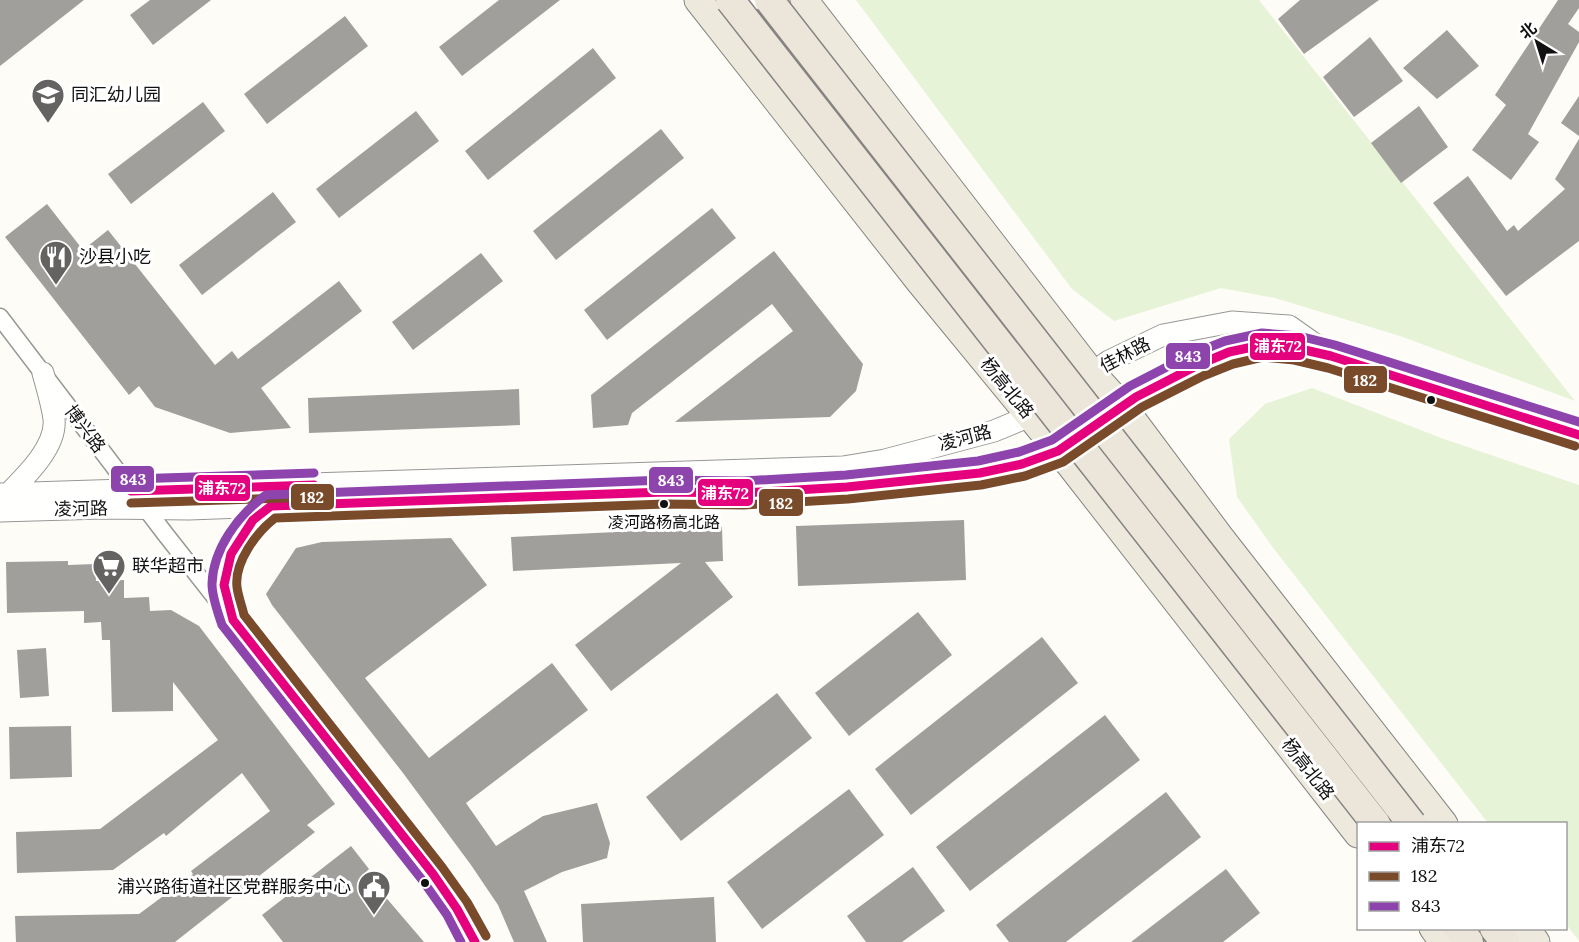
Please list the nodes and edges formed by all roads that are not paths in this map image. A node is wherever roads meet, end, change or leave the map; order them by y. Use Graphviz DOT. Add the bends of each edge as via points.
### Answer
graph roads {
  1 [pos="698,0"];
  2 [pos="730,0"];
  3 [pos="770,0"];
  4 [pos="804,0"];
  5 [pos="0,317"];
  6 [pos="1331,356"];
  7 [pos="43,373"];
  8 [pos="1092,373"];
  9 [pos="1123,407"];
  10 [pos="1029,416"];
  11 [pos="1579,435"];
  12 [pos="1058,451"];
  13 [pos="131,491"];
  14 [pos="3,500"];
  15 [pos="271,506"];
  16 [pos="146,509"];
  17 [pos="233,620"];
  18 [pos="1374,822"];
  19 [pos="1410,822"];
  20 [pos="1442,822"];
  21 [pos="1357,831"];
  22 [pos="1434,930"];
  23 [pos="1460,930"];
  24 [pos="1496,930"];
  25 [pos="1527,930"];
  26 [pos="475,942"];
  27 [pos="1443,942"];
  28 [pos="1469,942"];
  29 [pos="1505,942"];
  30 [pos="1536,942"];
  1 -- 10 [label="main road, 杨高北路"];
  2 -- 18 [label="highway, 杨高北路, bridge"];
  3 -- 19 [label="highway, bridge"];
  4 -- 8 [label="main road"];
  5 -- 7 [label="street, 博兴路"];
  6 -- 8 [label="street, 佳林路" via="1289,326 1232,322 1163,335 1108,361"];
  6 -- 9 [label="street, 佳林路" via="1262,345 1229,352"];
  6 -- 11 [label="street, 佳林路"];
  7 -- 13 [label="street, 博兴路"];
  7 -- 14 [label="street" via="54,421 49,443 29,473"];
  8 -- 9 [label="main road"];
  8 -- 10 [label="street, 佳林路"];
  9 -- 12 [label="street, 佳林路"];
  9 -- 20 [label="main road"];
  10 -- 12 [label="main road, 杨高北路"];
  10 -- 13 [label="street, 凌河路" via="994,432 843,467"];
  12 -- 15 [label="street, 凌河路" via="980,473 847,487"];
  12 -- 21 [label="main road, 杨高北路"];
  13 -- 14 [label="street, 凌河路"];
  13 -- 16 [label="street, 博兴路"];
  14 -- 16 [label="street, 凌河路"];
  15 -- 16 [label="street, 凌河路"];
  15 -- 17 [label="street" via="253,520 231,554 224,585"];
  16 -- 17 [label="street, 博兴路"];
  17 -- 26 [label="street, 博兴路" via="433,874"];
  22 -- 27 [label="main road"];
  23 -- 28 [label="highway"];
  24 -- 29 [label="highway"];
  25 -- 30 [label="main road"];
}
